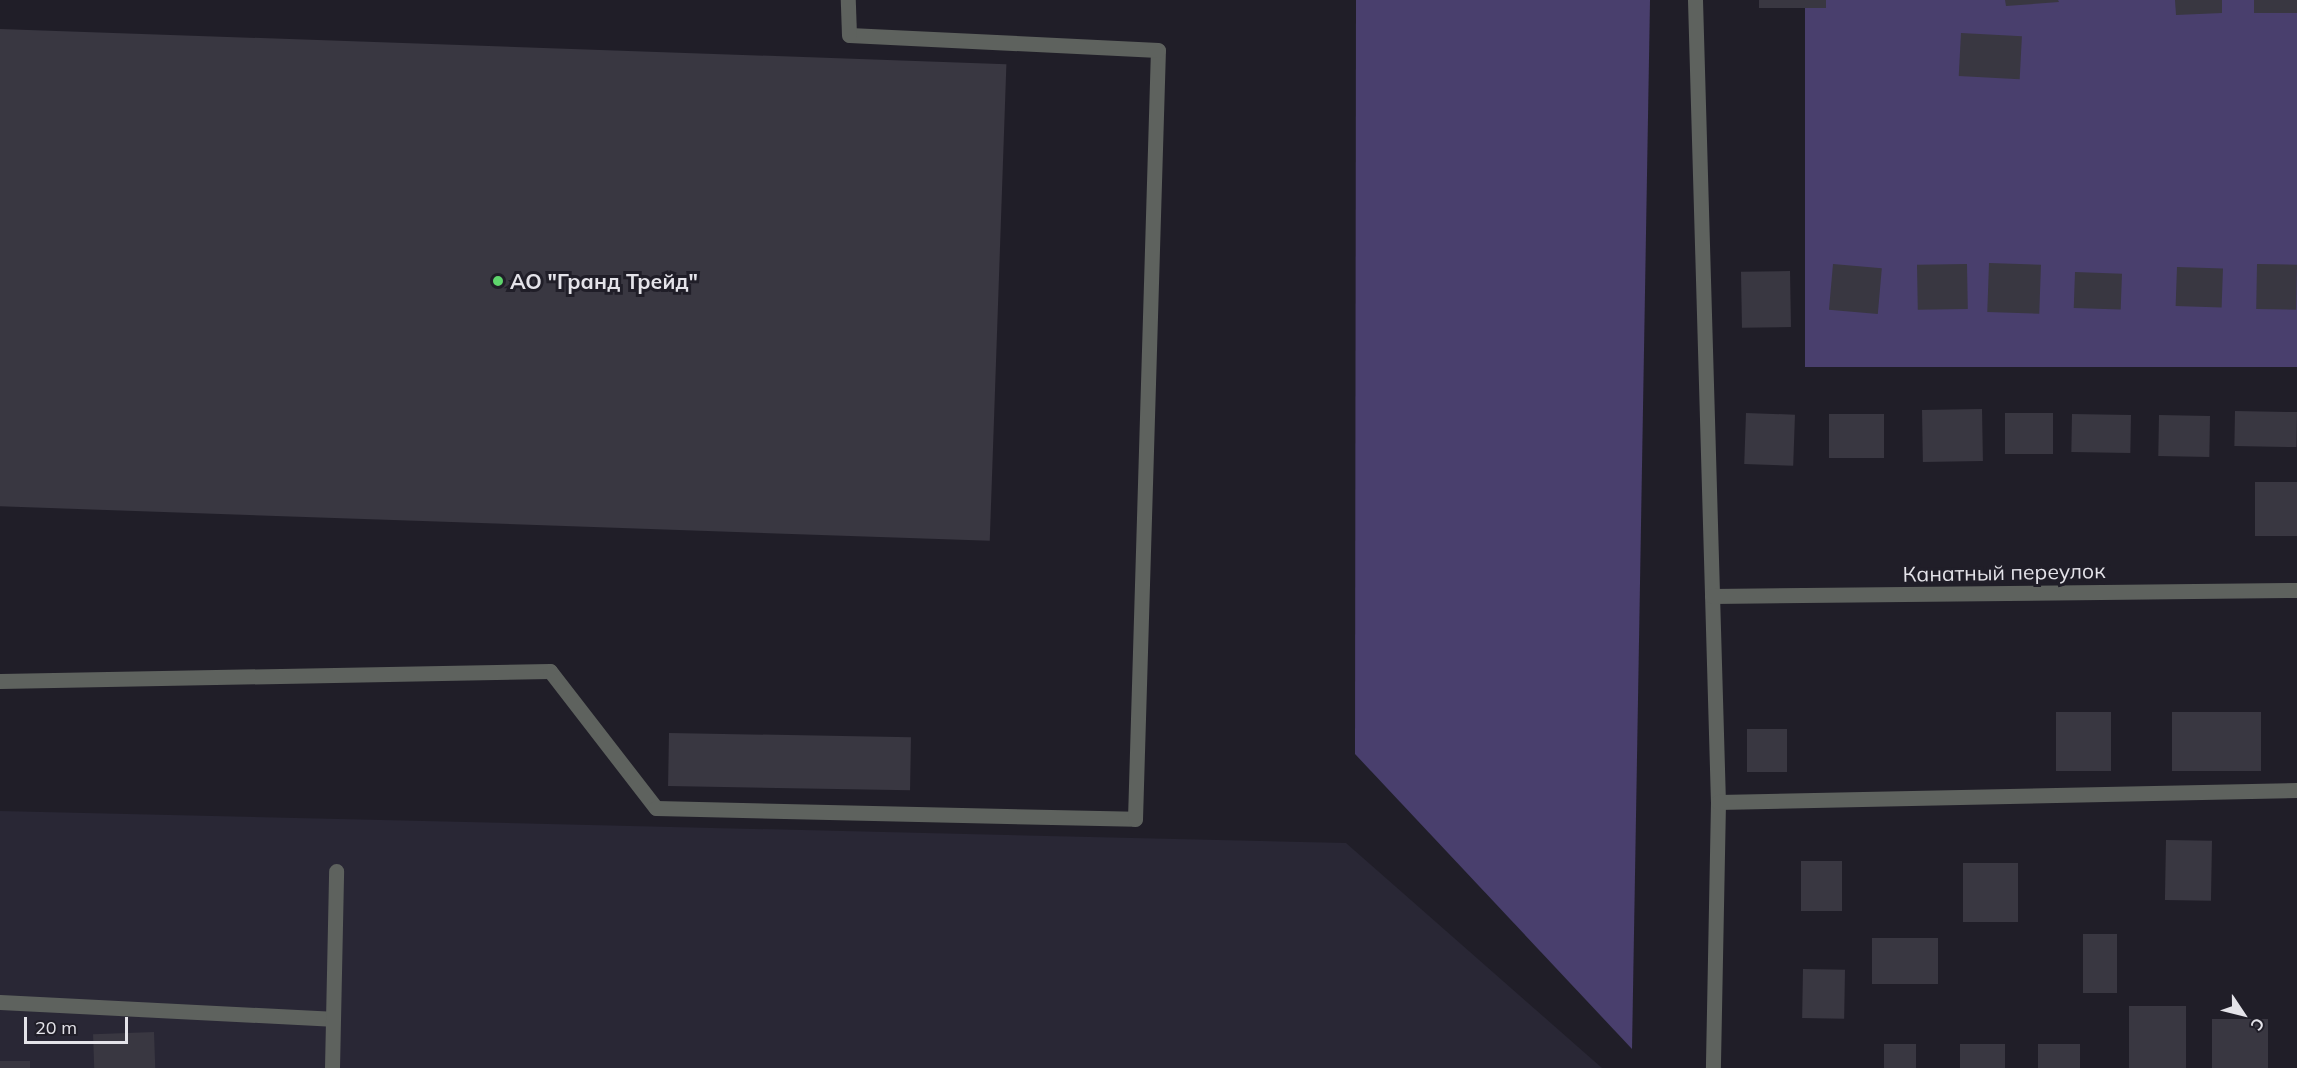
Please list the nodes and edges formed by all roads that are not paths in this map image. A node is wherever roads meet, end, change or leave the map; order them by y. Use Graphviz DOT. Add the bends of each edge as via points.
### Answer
graph roads {
  1 [pos="848,0"];
  2 [pos="1695,0"];
  3 [pos="2297,590"];
  4 [pos="1712,596"];
  5 [pos="0,681"];
  6 [pos="2297,790"];
  7 [pos="1718,802"];
  8 [pos="336,871"];
  9 [pos="0,1002"];
  10 [pos="332,1019"];
  11 [pos="332,1068"];
  12 [pos="1713,1068"];
  1 -- 5 [label="street" via="849,35 1158,50 1135,819 656,808 550,671"];
  2 -- 4 [label="street"];
  3 -- 4 [label="street, Канатный переулок"];
  4 -- 7 [label="street"];
  6 -- 7 [label="street"];
  7 -- 12 [label="street"];
  8 -- 10 [label="street"];
  9 -- 10 [label="street"];
  10 -- 11 [label="street"];
}
